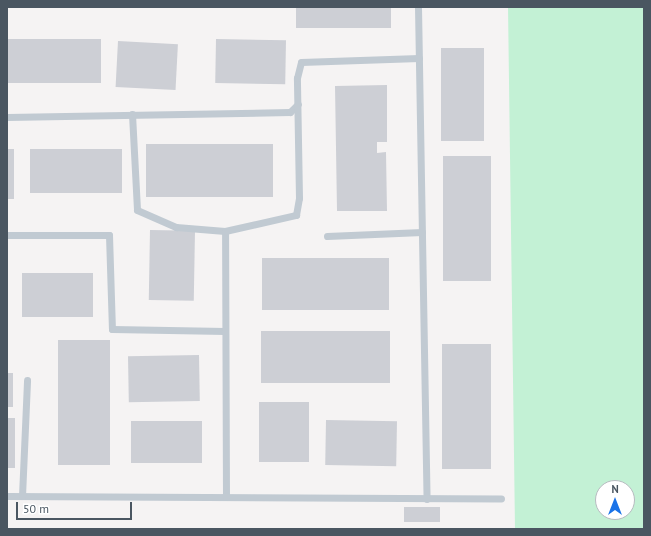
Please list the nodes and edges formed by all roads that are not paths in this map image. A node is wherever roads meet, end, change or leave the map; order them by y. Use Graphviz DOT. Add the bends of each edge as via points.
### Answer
graph roads {
  1 [pos="418,7"];
  2 [pos="419,58"];
  3 [pos="298,104"];
  4 [pos="132,114"];
  5 [pos="7,117"];
  6 [pos="225,231"];
  7 [pos="422,232"];
  8 [pos="7,235"];
  9 [pos="327,236"];
  10 [pos="225,331"];
  11 [pos="27,380"];
  12 [pos="7,496"];
  13 [pos="22,496"];
  14 [pos="226,497"];
  15 [pos="427,499"];
  16 [pos="502,499"];
  1 -- 2 [label="lane"];
  2 -- 3 [label="lane" via="301,62 297,78"];
  2 -- 7 [label="lane"];
  3 -- 4 [label="lane" via="290,112"];
  3 -- 6 [label="lane" via="299,198 296,215"];
  4 -- 5 [label="lane"];
  4 -- 6 [label="lane" via="137,210 176,227"];
  6 -- 10 [label="lane"];
  7 -- 9 [label="lane"];
  7 -- 15 [label="lane"];
  8 -- 10 [label="lane" via="109,234 112,329"];
  10 -- 14 [label="lane"];
  11 -- 13 [label="lane"];
  12 -- 13 [label="lane"];
  13 -- 14 [label="lane"];
  14 -- 15 [label="lane"];
  15 -- 16 [label="lane"];
}
